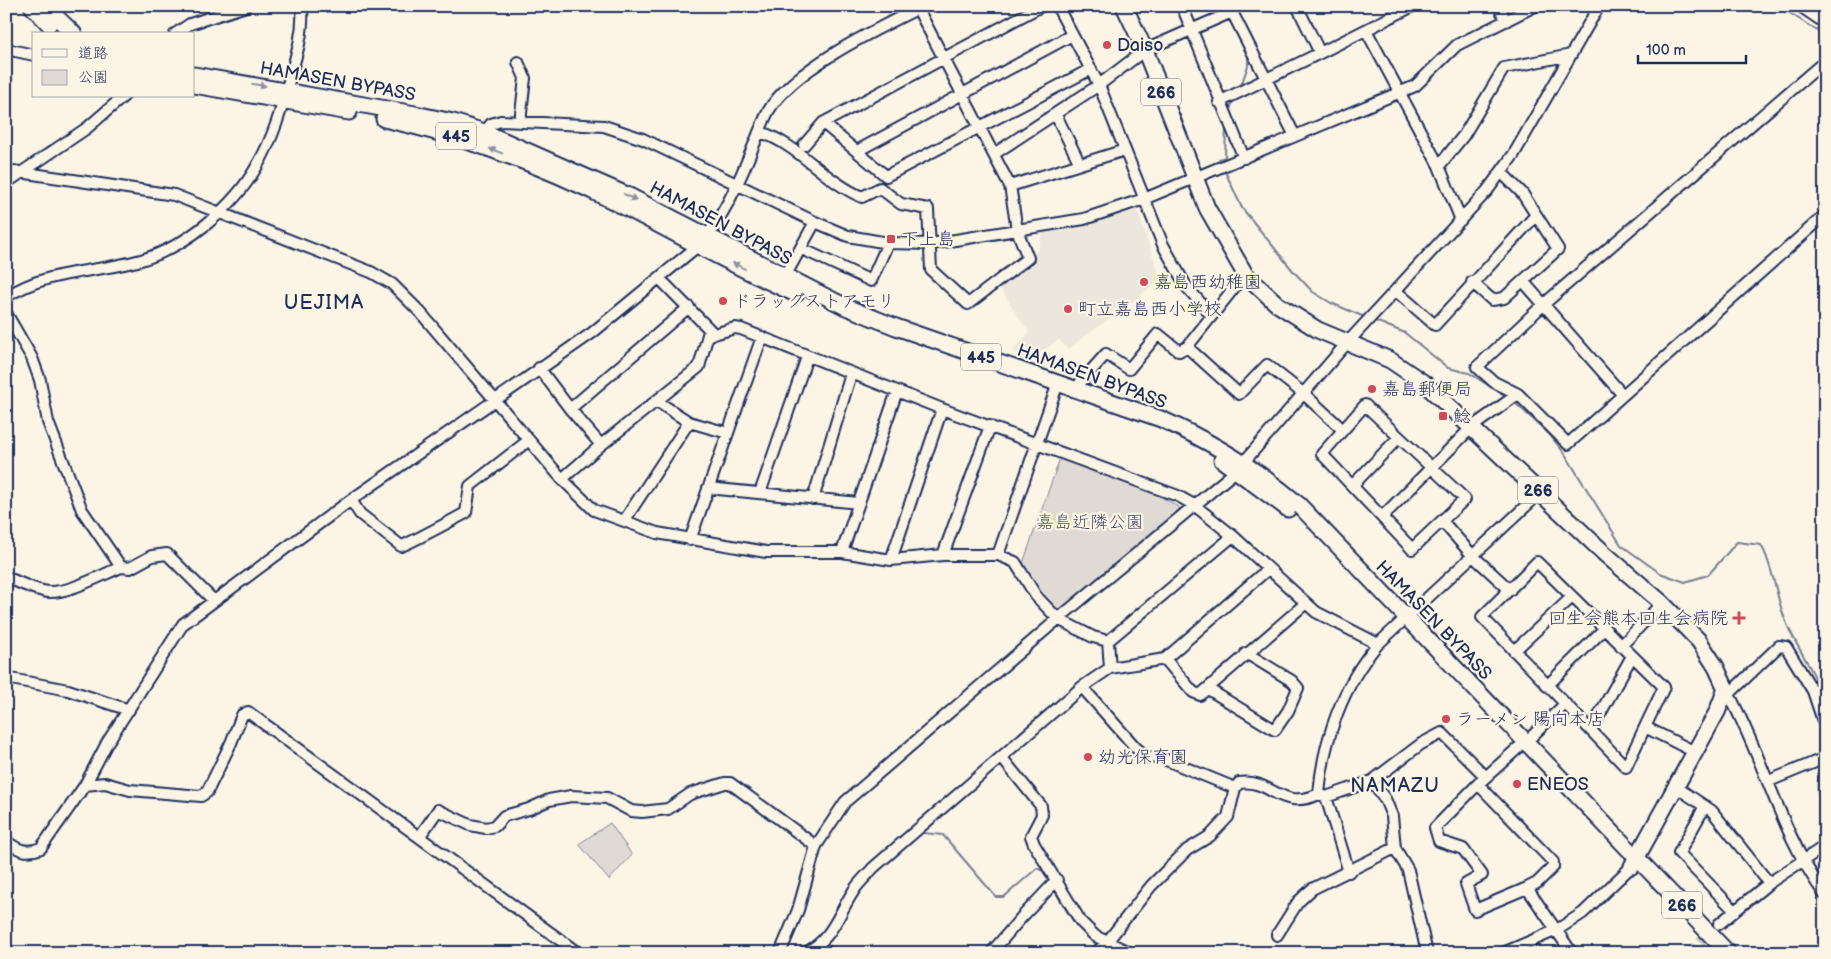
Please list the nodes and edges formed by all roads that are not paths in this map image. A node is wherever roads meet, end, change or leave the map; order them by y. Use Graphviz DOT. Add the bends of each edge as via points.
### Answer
graph roads {
  1 [pos="32,6"];
  2 [pos="46,6"];
  3 [pos="246,6"];
  4 [pos="302,6"];
  5 [pos="1042,6"];
  6 [pos="1057,6"];
  7 [pos="1124,6"];
  8 [pos="1182,6"];
  9 [pos="1297,6"];
  10 [pos="1413,6"];
  11 [pos="1499,6"];
  12 [pos="1535,6"];
  13 [pos="1599,6"];
  14 [pos="1800,6"];
  15 [pos="921,8"];
  16 [pos="1230,9"];
  17 [pos="1506,21"];
  18 [pos="1825,23"];
  19 [pos="1366,30"];
  20 [pos="1191,31"];
  21 [pos="57,32"];
  22 [pos="72,32"];
  23 [pos="178,32"];
  24 [pos="1072,35"];
  25 [pos="6,49"];
  26 [pos="1145,50"];
  27 [pos="1320,53"];
  28 [pos="32,55"];
  29 [pos="1571,55"];
  30 [pos="944,60"];
  31 [pos="1825,60"];
  32 [pos="518,62"];
  33 [pos="1091,69"];
  34 [pos="195,75"];
  35 [pos="1266,78"];
  36 [pos="195,85"];
  37 [pos="1099,85"];
  38 [pos="962,93"];
  39 [pos="1400,94"];
  40 [pos="285,96"];
  41 [pos="122,98"];
  42 [pos="1219,102"];
  43 [pos="1056,115"];
  44 [pos="520,122"];
  45 [pos="823,123"];
  46 [pos="980,127"];
  47 [pos="760,132"];
  48 [pos="1295,136"];
  49 [pos="480,138"];
  50 [pos="804,145"];
  51 [pos="1125,150"];
  52 [pos="857,151"];
  53 [pos="994,154"];
  54 [pos="1244,158"];
  55 [pos="1080,164"];
  56 [pos="1438,166"];
  57 [pos="6,170"];
  58 [pos="25,172"];
  59 [pos="1501,172"];
  60 [pos="1195,178"];
  61 [pos="6,183"];
  62 [pos="738,183"];
  63 [pos="1010,186"];
  64 [pos="1144,199"];
  65 [pos="220,212"];
  66 [pos="1536,214"];
  67 [pos="1825,216"];
  68 [pos="1461,220"];
  69 [pos="815,222"];
  70 [pos="1017,230"];
  71 [pos="703,241"];
  72 [pos="888,243"];
  73 [pos="931,244"];
  74 [pos="802,248"];
  75 [pos="1245,274"];
  76 [pos="659,278"];
  77 [pos="1523,280"];
  78 [pos="781,282"];
  79 [pos="1472,282"];
  80 [pos="1396,291"];
  81 [pos="6,297"];
  82 [pos="1544,304"];
  83 [pos="689,307"];
  84 [pos="6,313"];
  85 [pos="1211,315"];
  86 [pos="709,331"];
  87 [pos="762,338"];
  88 [pos="1347,343"];
  89 [pos="1187,347"];
  90 [pos="807,356"];
  91 [pos="539,368"];
  92 [pos="851,374"];
  93 [pos="1080,383"];
  94 [pos="1056,388"];
  95 [pos="897,392"];
  96 [pos="1304,394"];
  97 [pos="1518,394"];
  98 [pos="1622,394"];
  99 [pos="493,400"];
  100 [pos="658,402"];
  101 [pos="570,409"];
  102 [pos="942,409"];
  103 [pos="689,422"];
  104 [pos="990,426"];
  105 [pos="1472,427"];
  106 [pos="1343,430"];
  107 [pos="728,433"];
  108 [pos="1399,437"];
  109 [pos="529,440"];
  110 [pos="1036,442"];
  111 [pos="601,445"];
  112 [pos="1240,466"];
  113 [pos="1432,467"];
  114 [pos="562,479"];
  115 [pos="1352,486"];
  116 [pos="708,488"];
  117 [pos="1540,492"];
  118 [pos="760,493"];
  119 [pos="812,499"];
  120 [pos="352,500"];
  121 [pos="858,503"];
  122 [pos="1194,505"];
  123 [pos="1382,517"];
  124 [pos="624,521"];
  125 [pos="1442,522"];
  126 [pos="1232,536"];
  127 [pos="690,540"];
  128 [pos="842,552"];
  129 [pos="998,555"];
  130 [pos="943,556"];
  131 [pos="1473,556"];
  132 [pos="891,560"];
  133 [pos="120,567"];
  134 [pos="1268,569"];
  135 [pos="6,577"];
  136 [pos="1510,590"];
  137 [pos="1572,597"];
  138 [pos="214,601"];
  139 [pos="1306,603"];
  140 [pos="1662,603"];
  141 [pos="1058,619"];
  142 [pos="1403,622"];
  143 [pos="1604,630"];
  144 [pos="1108,641"];
  145 [pos="1378,644"];
  146 [pos="1621,646"];
  147 [pos="1514,651"];
  148 [pos="1246,653"];
  149 [pos="1632,656"];
  150 [pos="1165,660"];
  151 [pos="1110,668"];
  152 [pos="6,678"];
  153 [pos="1548,686"];
  154 [pos="1082,687"];
  155 [pos="1208,689"];
  156 [pos="1727,691"];
  157 [pos="1565,704"];
  158 [pos="128,710"];
  159 [pos="1645,727"];
  160 [pos="1825,727"];
  161 [pos="1591,730"];
  162 [pos="1522,745"];
  163 [pos="1696,752"];
  164 [pos="1002,758"];
  165 [pos="1825,758"];
  166 [pos="1486,777"];
  167 [pos="1372,781"];
  168 [pos="1769,781"];
  169 [pos="1478,784"];
  170 [pos="86,785"];
  171 [pos="1676,786"];
  172 [pos="1235,788"];
  173 [pos="1323,795"];
  174 [pos="1705,806"];
  175 [pos="420,836"];
  176 [pos="6,841"];
  177 [pos="816,846"];
  178 [pos="1825,846"];
  179 [pos="1395,848"];
  180 [pos="1802,859"];
  181 [pos="1634,862"];
  182 [pos="1349,872"];
  183 [pos="1058,880"];
  184 [pos="1769,883"];
  185 [pos="1527,888"];
  186 [pos="1825,895"];
  187 [pos="1735,911"];
  188 [pos="1719,924"];
  189 [pos="1557,930"];
  190 [pos="1276,935"];
  191 [pos="1107,942"];
  192 [pos="816,948"];
  193 [pos="578,953"];
  194 [pos="780,953"];
  195 [pos="804,953"];
  196 [pos="831,953"];
  197 [pos="991,953"];
  198 [pos="1096,953"];
  199 [pos="1131,953"];
  200 [pos="1427,953"];
  201 [pos="1503,953"];
  202 [pos="1572,953"];
  203 [pos="1716,953"];
  204 [pos="1728,953"];
  1 -- 21 [label="highway"];
  2 -- 22 [label="highway"];
  3 -- 23 [label="street" via="190,24"];
  4 -- 40 [label="street" via="299,44"];
  5 -- 30 [label="street"];
  6 -- 24 [label="street"];
  7 -- 26 [label="highway, 266"];
  8 -- 20 [label="street"];
  9 -- 27 [label="street"];
  10 -- 19 [label="street"];
  11 -- 17 [label="street"];
  12 -- 17 [label="street"];
  13 -- 29 [label="street"];
  14 -- 18 [label="street"];
  15 -- 30 [label="street"];
  15 -- 47 [label="street" via="807,70 772,106"];
  16 -- 20 [label="street"];
  16 -- 35 [label="street"];
  17 -- 39 [label="street" via="1457,45 1422,81"];
  19 -- 27 [label="street"];
  19 -- 39 [label="street"];
  20 -- 26 [label="street"];
  20 -- 42 [label="street"];
  24 -- 33 [label="street"];
  24 -- 38 [label="street"];
  25 -- 28 [label="street"];
  26 -- 37 [label="street"];
  26 -- 60 [label="highway, 266"];
  27 -- 35 [label="street"];
  29 -- 56 [label="street" via="1504,68 1464,136"];
  29 -- 59 [label="street"];
  30 -- 38 [label="street"];
  30 -- 45 [label="street"];
  31 -- 82 [label="street"];
  32 -- 44 [label="street" via="525,78"];
  33 -- 37 [label="street"];
  33 -- 46 [label="street"];
  34 -- 40 [label="highway, HAMASEN BYPASS / 445, one-way"];
  35 -- 42 [label="street"];
  35 -- 48 [label="street"];
  36 -- 40 [label="highway, HAMASEN BYPASS / 445"];
  37 -- 43 [label="street"];
  37 -- 51 [label="street"];
  38 -- 46 [label="street"];
  38 -- 52 [label="street"];
  39 -- 48 [label="street"];
  39 -- 56 [label="street"];
  40 -- 49 [label="highway, HAMASEN BYPASS / 445" via="453,122"];
  40 -- 65 [label="street" via="257,168"];
  41 -- 58 [label="street" via="87,128"];
  42 -- 54 [label="street"];
  43 -- 53 [label="street"];
  43 -- 55 [label="street"];
  44 -- 49 [label="street" via="496,121"];
  44 -- 62 [label="street" via="604,126 643,138"];
  45 -- 50 [label="street"];
  45 -- 52 [label="street"];
  46 -- 52 [label="street" via="886,176"];
  46 -- 53 [label="street"];
  47 -- 62 [label="street"];
  47 -- 73 [label="street" via="776,138 842,188 862,197 880,188 901,204 928,209"];
  48 -- 54 [label="street"];
  49 -- 71 [label="highway, HAMASEN BYPASS / 445" via="629,196"];
  51 -- 55 [label="street"];
  51 -- 64 [label="street"];
  53 -- 63 [label="street"];
  54 -- 60 [label="street"];
  55 -- 63 [label="street"];
  56 -- 68 [label="street"];
  57 -- 58 [label="street"];
  58 -- 61 [label="street"];
  58 -- 65 [label="street" via="145,189 174,195"];
  59 -- 66 [label="street"];
  59 -- 68 [label="street"];
  60 -- 64 [label="street"];
  60 -- 75 [label="highway, 266" via="1207,208"];
  62 -- 69 [label="street"];
  62 -- 71 [label="street"];
  63 -- 70 [label="street"];
  64 -- 70 [label="street" via="1084,219"];
  64 -- 85 [label="street" via="1163,245 1186,286"];
  65 -- 81 [label="street" via="194,234 142,260 41,280"];
  65 -- 99 [label="street" via="371,272 392,284 420,312"];
  66 -- 77 [label="street" via="1558,249"];
  66 -- 79 [label="street"];
  67 -- 98 [label="street"];
  68 -- 80 [label="street"];
  69 -- 72 [label="street" via="855,238"];
  69 -- 74 [label="street"];
  70 -- 73 [label="street"];
  70 -- 73 [label="street" via="1028,258 968,304 930,270"];
  71 -- 76 [label="street"];
  71 -- 78 [label="highway, HAMASEN BYPASS / 445"];
  72 -- 73 [label="street"];
  72 -- 74 [label="street" via="871,281"];
  74 -- 78 [label="street"];
  75 -- 85 [label="street"];
  75 -- 88 [label="highway, 266" via="1277,304 1318,330"];
  76 -- 83 [label="street"];
  76 -- 91 [label="street" via="592,333"];
  77 -- 79 [label="street" via="1504,298 1492,300"];
  77 -- 82 [label="street"];
  78 -- 94 [label="highway, HAMASEN BYPASS / 445"];
  79 -- 80 [label="street" via="1435,325"];
  80 -- 88 [label="street"];
  82 -- 97 [label="street" via="1477,367 1494,382"];
  82 -- 98 [label="street"];
  83 -- 86 [label="street"];
  83 -- 101 [label="street"];
  84 -- 133 [label="street" via="32,358 48,422 82,510"];
  85 -- 89 [label="street"];
  86 -- 87 [label="street" via="718,334 735,328"];
  86 -- 100 [label="street" via="699,367"];
  87 -- 90 [label="street"];
  87 -- 107 [label="street"];
  88 -- 96 [label="street"];
  88 -- 105 [label="highway, 266" via="1390,360 1411,373"];
  89 -- 93 [label="street" via="1179,351 1158,334 1129,369 1106,354"];
  89 -- 96 [label="street" via="1239,394 1267,365"];
  90 -- 92 [label="street"];
  90 -- 118 [label="street"];
  91 -- 99 [label="street"];
  91 -- 101 [label="street"];
  92 -- 95 [label="street"];
  92 -- 119 [label="street"];
  94 -- 110 [label="street"];
  94 -- 112 [label="highway, HAMASEN BYPASS / 445" via="1160,420 1199,436"];
  95 -- 102 [label="street"];
  95 -- 121 [label="street"];
  96 -- 106 [label="street"];
  96 -- 112 [label="street"];
  97 -- 98 [label="street" via="1568,444"];
  97 -- 105 [label="street"];
  99 -- 109 [label="street"];
  99 -- 120 [label="street"];
  100 -- 103 [label="street"];
  100 -- 111 [label="street"];
  101 -- 111 [label="street"];
  102 -- 104 [label="street"];
  102 -- 132 [label="street"];
  103 -- 107 [label="street"];
  103 -- 124 [label="street"];
  104 -- 110 [label="street"];
  104 -- 130 [label="street"];
  105 -- 113 [label="street"];
  105 -- 117 [label="highway, 266"];
  106 -- 108 [label="street" via="1366,405"];
  106 -- 115 [label="street" via="1322,454"];
  107 -- 116 [label="street"];
  108 -- 113 [label="street"];
  108 -- 115 [label="street"];
  109 -- 114 [label="street"];
  109 -- 120 [label="street" via="470,486 466,513 406,546 401,546 360,514"];
  110 -- 122 [label="street"];
  110 -- 129 [label="street"];
  111 -- 114 [label="street"];
  112 -- 122 [label="street"];
  112 -- 142 [label="highway, HAMASEN BYPASS / 445" via="1299,505"];
  113 -- 123 [label="street"];
  113 -- 125 [label="street" via="1465,499"];
  114 -- 124 [label="street" via="594,510"];
  115 -- 123 [label="street"];
  116 -- 118 [label="street"];
  116 -- 127 [label="street"];
  117 -- 131 [label="street"];
  117 -- 140 [label="highway, 266"];
  118 -- 119 [label="street"];
  119 -- 121 [label="street"];
  120 -- 138 [label="street"];
  121 -- 128 [label="street"];
  122 -- 126 [label="street"];
  122 -- 141 [label="street"];
  123 -- 125 [label="street" via="1412,549"];
  124 -- 127 [label="street"];
  125 -- 131 [label="street"];
  126 -- 134 [label="street"];
  126 -- 144 [label="street"];
  127 -- 128 [label="street" via="766,552"];
  128 -- 132 [label="street"];
  129 -- 130 [label="street"];
  129 -- 141 [label="street" via="1015,562 1036,596"];
  130 -- 132 [label="street"];
  131 -- 136 [label="street"];
  131 -- 142 [label="street"];
  133 -- 135 [label="street" via="52,592"];
  133 -- 138 [label="street" via="130,568 152,556 167,554"];
  134 -- 139 [label="street"];
  134 -- 150 [label="street"];
  136 -- 137 [label="street" via="1537,562"];
  136 -- 147 [label="street" via="1482,617"];
  137 -- 143 [label="street"];
  137 -- 147 [label="street"];
  138 -- 158 [label="street" via="183,624"];
  139 -- 145 [label="street" via="1316,612"];
  139 -- 148 [label="street"];
  140 -- 146 [label="street"];
  140 -- 156 [label="highway, 266" via="1699,641"];
  141 -- 144 [label="street" via="1092,637"];
  141 -- 177 [label="street" via="844,802"];
  142 -- 145 [label="street"];
  142 -- 162 [label="highway, HAMASEN BYPASS / 445"];
  143 -- 146 [label="street"];
  143 -- 153 [label="street"];
  144 -- 151 [label="street"];
  145 -- 173 [label="street" via="1356,671 1336,718 1324,756"];
  146 -- 149 [label="street"];
  147 -- 153 [label="street"];
  148 -- 155 [label="street"];
  148 -- 155 [label="street" via="1298,688 1288,712 1275,730"];
  149 -- 159 [label="street" via="1664,687"];
  149 -- 161 [label="street"];
  150 -- 151 [label="street"];
  150 -- 155 [label="street" via="1193,692 1200,695"];
  151 -- 154 [label="street"];
  152 -- 158 [label="street" via="68,690"];
  153 -- 157 [label="street"];
  154 -- 164 [label="street"];
  154 -- 172 [label="street" via="1148,758 1159,757"];
  156 -- 160 [label="street" via="1779,646 1786,647 1812,691"];
  156 -- 163 [label="highway"];
  156 -- 168 [label="street"];
  157 -- 161 [label="street"];
  157 -- 162 [label="street"];
  158 -- 170 [label="street"];
  159 -- 161 [label="street" via="1626,767"];
  159 -- 163 [label="street"];
  162 -- 166 [label="street"];
  162 -- 181 [label="highway, HAMASEN BYPASS / 445"];
  163 -- 171 [label="highway"];
  164 -- 183 [label="street" via="1041,806 1042,815 1031,836"];
  164 -- 192 [label="street" via="873,868 857,886 832,931"];
  165 -- 168 [label="street"];
  166 -- 167 [label="street" via="1442,733 1421,744"];
  166 -- 169 [label="street"];
  167 -- 173 [label="street"];
  167 -- 179 [label="street" via="1392,816"];
  168 -- 180 [label="street"];
  169 -- 185 [label="street" via="1553,862 1553,867"];
  169 -- 185 [label="street" via="1435,828 1439,840 1463,849 1482,875 1466,884 1475,910"];
  170 -- 175 [label="street" via="106,783 130,790 201,796 207,792 242,716 248,712"];
  170 -- 176 [label="street" via="41,848 19,851"];
  171 -- 174 [label="street"];
  171 -- 181 [label="highway"];
  172 -- 173 [label="street" via="1239,783 1248,781 1292,801"];
  172 -- 191 [label="street" via="1228,817 1210,836 1187,850 1151,886"];
  173 -- 182 [label="street"];
  174 -- 184 [label="street"];
  174 -- 187 [label="street" via="1679,853"];
  175 -- 177 [label="street" via="438,810 470,825 486,828 495,826 504,816 571,796 607,798 631,811 668,809 690,794 725,782"];
  175 -- 193 [label="street"];
  177 -- 194 [label="street" via="798,910"];
  178 -- 180 [label="street"];
  179 -- 182 [label="street"];
  179 -- 200 [label="street" via="1408,870"];
  180 -- 184 [label="street"];
  180 -- 186 [label="street"];
  181 -- 189 [label="street" via="1583,913"];
  181 -- 203 [label="highway, HAMASEN BYPASS / 266"];
  181 -- 204 [label="highway, HAMASEN BYPASS / 266"];
  182 -- 190 [label="street" via="1312,890 1298,902"];
  183 -- 191 [label="street" via="1081,922 1095,936"];
  183 -- 197 [label="street"];
  184 -- 187 [label="street"];
  185 -- 189 [label="street"];
  187 -- 188 [label="street"];
  189 -- 201 [label="street"];
  189 -- 202 [label="street"];
  191 -- 198 [label="street"];
  191 -- 199 [label="street"];
  192 -- 195 [label="street"];
  192 -- 196 [label="street"];
}
